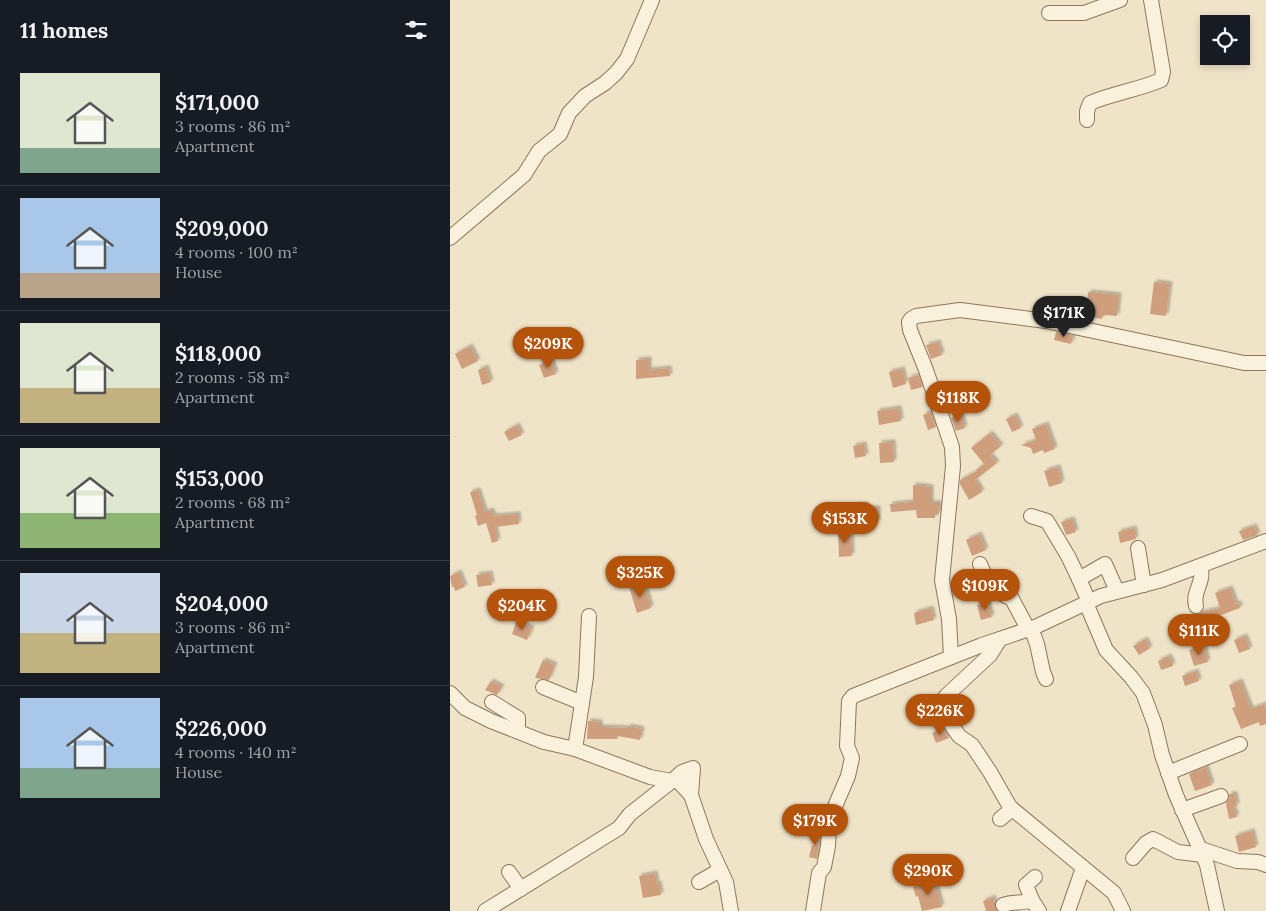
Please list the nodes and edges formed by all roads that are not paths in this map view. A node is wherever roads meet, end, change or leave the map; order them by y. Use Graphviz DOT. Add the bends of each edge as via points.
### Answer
graph roads {
  1 [pos="652,0"];
  2 [pos="1120,0"];
  3 [pos="1151,0"];
  4 [pos="1049,13"];
  5 [pos="1088,120"];
  6 [pos="450,238"];
  7 [pos="1266,362"];
  8 [pos="1031,516"];
  9 [pos="1266,541"];
  10 [pos="1138,548"];
  11 [pos="980,564"];
  12 [pos="1202,566"];
  13 [pos="1079,578"];
  14 [pos="1144,585"];
  15 [pos="1117,591"];
  16 [pos="1087,603"];
  17 [pos="1196,606"];
  18 [pos="589,616"];
  19 [pos="1029,629"];
  20 [pos="1000,639"];
  21 [pos="951,657"];
  22 [pos="1046,679"];
  23 [pos="543,687"];
  24 [pos="450,693"];
  25 [pos="492,702"];
  26 [pos="582,703"];
  27 [pos="518,730"];
  28 [pos="1240,744"];
  29 [pos="575,749"];
  30 [pos="1168,773"];
  31 [pos="672,781"];
  32 [pos="692,795"];
  33 [pos="1221,796"];
  34 [pos="1012,808"];
  35 [pos="1182,810"];
  36 [pos="1000,819"];
  37 [pos="1202,852"];
  38 [pos="1133,858"];
  39 [pos="1266,865"];
  40 [pos="1083,868"];
  41 [pos="720,870"];
  42 [pos="509,872"];
  43 [pos="1035,877"];
  44 [pos="699,882"];
  45 [pos="521,888"];
  46 [pos="1003,905"];
  47 [pos="1036,905"];
  48 [pos="485,911"];
  49 [pos="731,911"];
  50 [pos="813,911"];
  51 [pos="1068,911"];
  52 [pos="1123,911"];
  53 [pos="1217,911"];
  1 -- 6 [label="street" via="627,60 616,73 568,113 560,134 539,151 518,181"];
  2 -- 4 [label="street" via="1084,14"];
  3 -- 5 [label="street" via="1163,72 1161,80 1090,103"];
  7 -- 21 [label="street" via="1244,363 1074,326 960,310 911,319 910,330 952,447 942,580"];
  8 -- 13 [label="street" via="1047,520"];
  9 -- 12 [label="street"];
  10 -- 14 [label="street"];
  11 -- 19 [label="street" via="988,582 1012,599"];
  12 -- 14 [label="street"];
  12 -- 17 [label="street" via="1195,594"];
  13 -- 15 [label="street" via="1105,564"];
  13 -- 16 [label="street"];
  14 -- 15 [label="street"];
  15 -- 16 [label="street"];
  16 -- 19 [label="street"];
  16 -- 30 [label="street" via="1101,643 1144,693"];
  18 -- 26 [label="street"];
  19 -- 20 [label="street"];
  19 -- 22 [label="street" via="1037,644"];
  20 -- 21 [label="street"];
  20 -- 34 [label="street" via="990,655 947,695 942,706 959,736 972,745"];
  21 -- 50 [label="street" via="861,692 848,701 847,746 852,758 833,811"];
  23 -- 26 [label="street"];
  24 -- 27 [label="street" via="465,708"];
  25 -- 27 [label="street" via="518,718"];
  26 -- 29 [label="street"];
  27 -- 29 [label="street" via="544,742"];
  28 -- 30 [label="street"];
  29 -- 31 [label="street" via="650,777"];
  30 -- 35 [label="street"];
  31 -- 32 [label="street" via="678,781"];
  31 -- 32 [label="street" via="693,768"];
  31 -- 45 [label="street" via="630,814 618,828"];
  32 -- 41 [label="street"];
  33 -- 35 [label="street"];
  34 -- 36 [label="street"];
  34 -- 40 [label="street"];
  35 -- 37 [label="street"];
  37 -- 38 [label="street" via="1178,852 1154,839"];
  37 -- 39 [label="street"];
  37 -- 53 [label="street"];
  40 -- 51 [label="street"];
  40 -- 52 [label="street" via="1114,893"];
  41 -- 44 [label="street"];
  41 -- 49 [label="street" via="726,882"];
  42 -- 45 [label="street"];
  43 -- 47 [label="street" via="1026,885"];
  45 -- 48 [label="street"];
  46 -- 47 [label="street" via="1013,901"];
}
